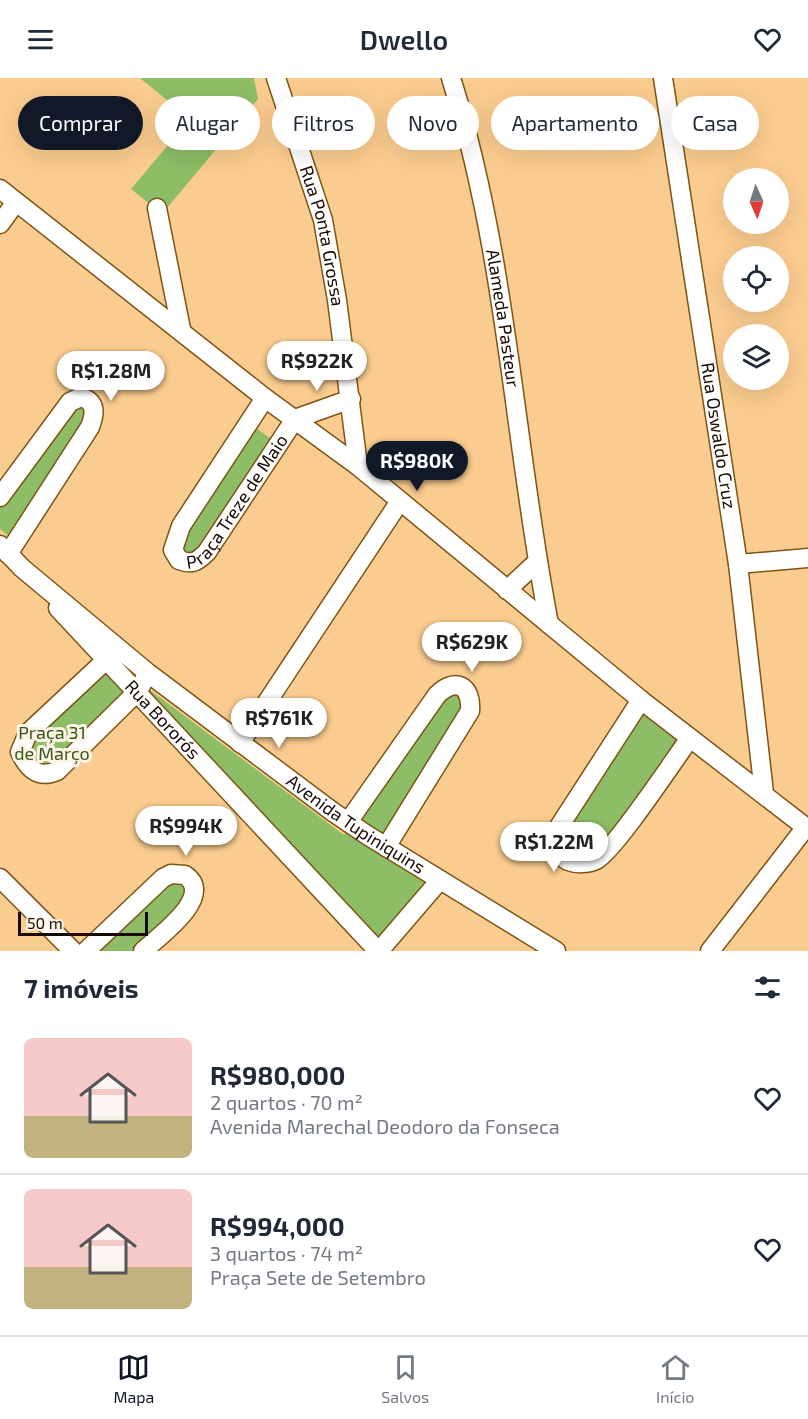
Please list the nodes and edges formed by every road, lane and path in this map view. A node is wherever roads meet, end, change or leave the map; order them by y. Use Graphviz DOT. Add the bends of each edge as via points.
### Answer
graph roads {
  1 [pos="276,78"];
  2 [pos="451,78"];
  3 [pos="663,78"];
  4 [pos="0,189"];
  5 [pos="16,202"];
  6 [pos="157,208"];
  7 [pos="0,224"];
  8 [pos="181,329"];
  9 [pos="265,398"];
  10 [pos="351,399"];
  11 [pos="295,419"];
  12 [pos="358,466"];
  13 [pos="0,497"];
  14 [pos="400,501"];
  15 [pos="4,549"];
  16 [pos="808,558"];
  17 [pos="537,562"];
  18 [pos="738,564"];
  19 [pos="22,568"];
  20 [pos="507,590"];
  21 [pos="549,624"];
  22 [pos="105,661"];
  23 [pos="148,673"];
  24 [pos="138,691"];
  25 [pos="641,700"];
  26 [pos="690,738"];
  27 [pos="240,743"];
  28 [pos="764,793"];
  29 [pos="348,822"];
  30 [pos="807,828"];
  31 [pos="386,847"];
  32 [pos="1,880"];
  33 [pos="440,880"];
  34 [pos="69,949"];
  35 [pos="86,951"];
  36 [pos="143,951"];
  37 [pos="378,951"];
  38 [pos="556,951"];
  39 [pos="711,951"];
  1 -- 10 [label="street, Rua Ponta Grossa" via="323,220"];
  2 -- 17 [label="street, Alameda Pasteur" via="469,133 487,218"];
  3 -- 18 [label="street, Rua Oswaldo Cruz"];
  4 -- 5 [label="street"];
  5 -- 7 [label="street"];
  5 -- 8 [label="street"];
  6 -- 8 [label="street"];
  8 -- 9 [label="street"];
  9 -- 11 [label="street"];
  9 -- 11 [label="street, Praça Treze de Maio" via="178,531 172,550 179,560 189,564 199,561 207,552"];
  10 -- 11 [label="street"];
  10 -- 12 [label="street, Rua Ponta Grossa"];
  11 -- 12 [label="street"];
  12 -- 14 [label="street"];
  13 -- 15 [label="street" via="70,402 81,397 89,401 95,415 90,427"];
  14 -- 20 [label="street"];
  14 -- 27 [label="street"];
  15 -- 19 [label="street, Avenida Tupiniquins"];
  16 -- 18 [label="street"];
  17 -- 20 [label="street"];
  17 -- 21 [label="street, Alameda Pasteur"];
  18 -- 28 [label="street, Rua Oswaldo Cruz"];
  19 -- 22 [label="street, Rua Bororós"];
  19 -- 23 [label="street, Avenida Tupiniquins"];
  20 -- 21 [label="street"];
  21 -- 25 [label="street"];
  22 -- 24 [label="street, Rua Bororós"];
  22 -- 24 [label="street" via="28,733 20,752 26,764 36,773 47,775 57,771"];
  23 -- 24 [label="street"];
  23 -- 27 [label="street, Avenida Tupiniquins"];
  24 -- 37 [label="street, Rua Bororós"];
  25 -- 26 [label="street"];
  25 -- 26 [label="street" via="555,833 554,844 569,861 583,864 596,860"];
  26 -- 28 [label="street"];
  27 -- 29 [label="street, Avenida Tupiniquins"];
  28 -- 30 [label="street"];
  29 -- 31 [label="street, Avenida Tupiniquins"];
  29 -- 31 [label="street" via="436,695 447,685 463,689 469,696 470,711"];
  30 -- 39 [label="street"];
  31 -- 33 [label="street, Avenida Tupiniquins"];
  32 -- 34 [label="street"];
  33 -- 37 [label="street"];
  33 -- 38 [label="street, Avenida Tupiniquins"];
  35 -- 36 [label="street" via="163,878 185,875 194,884 190,906"];
}
